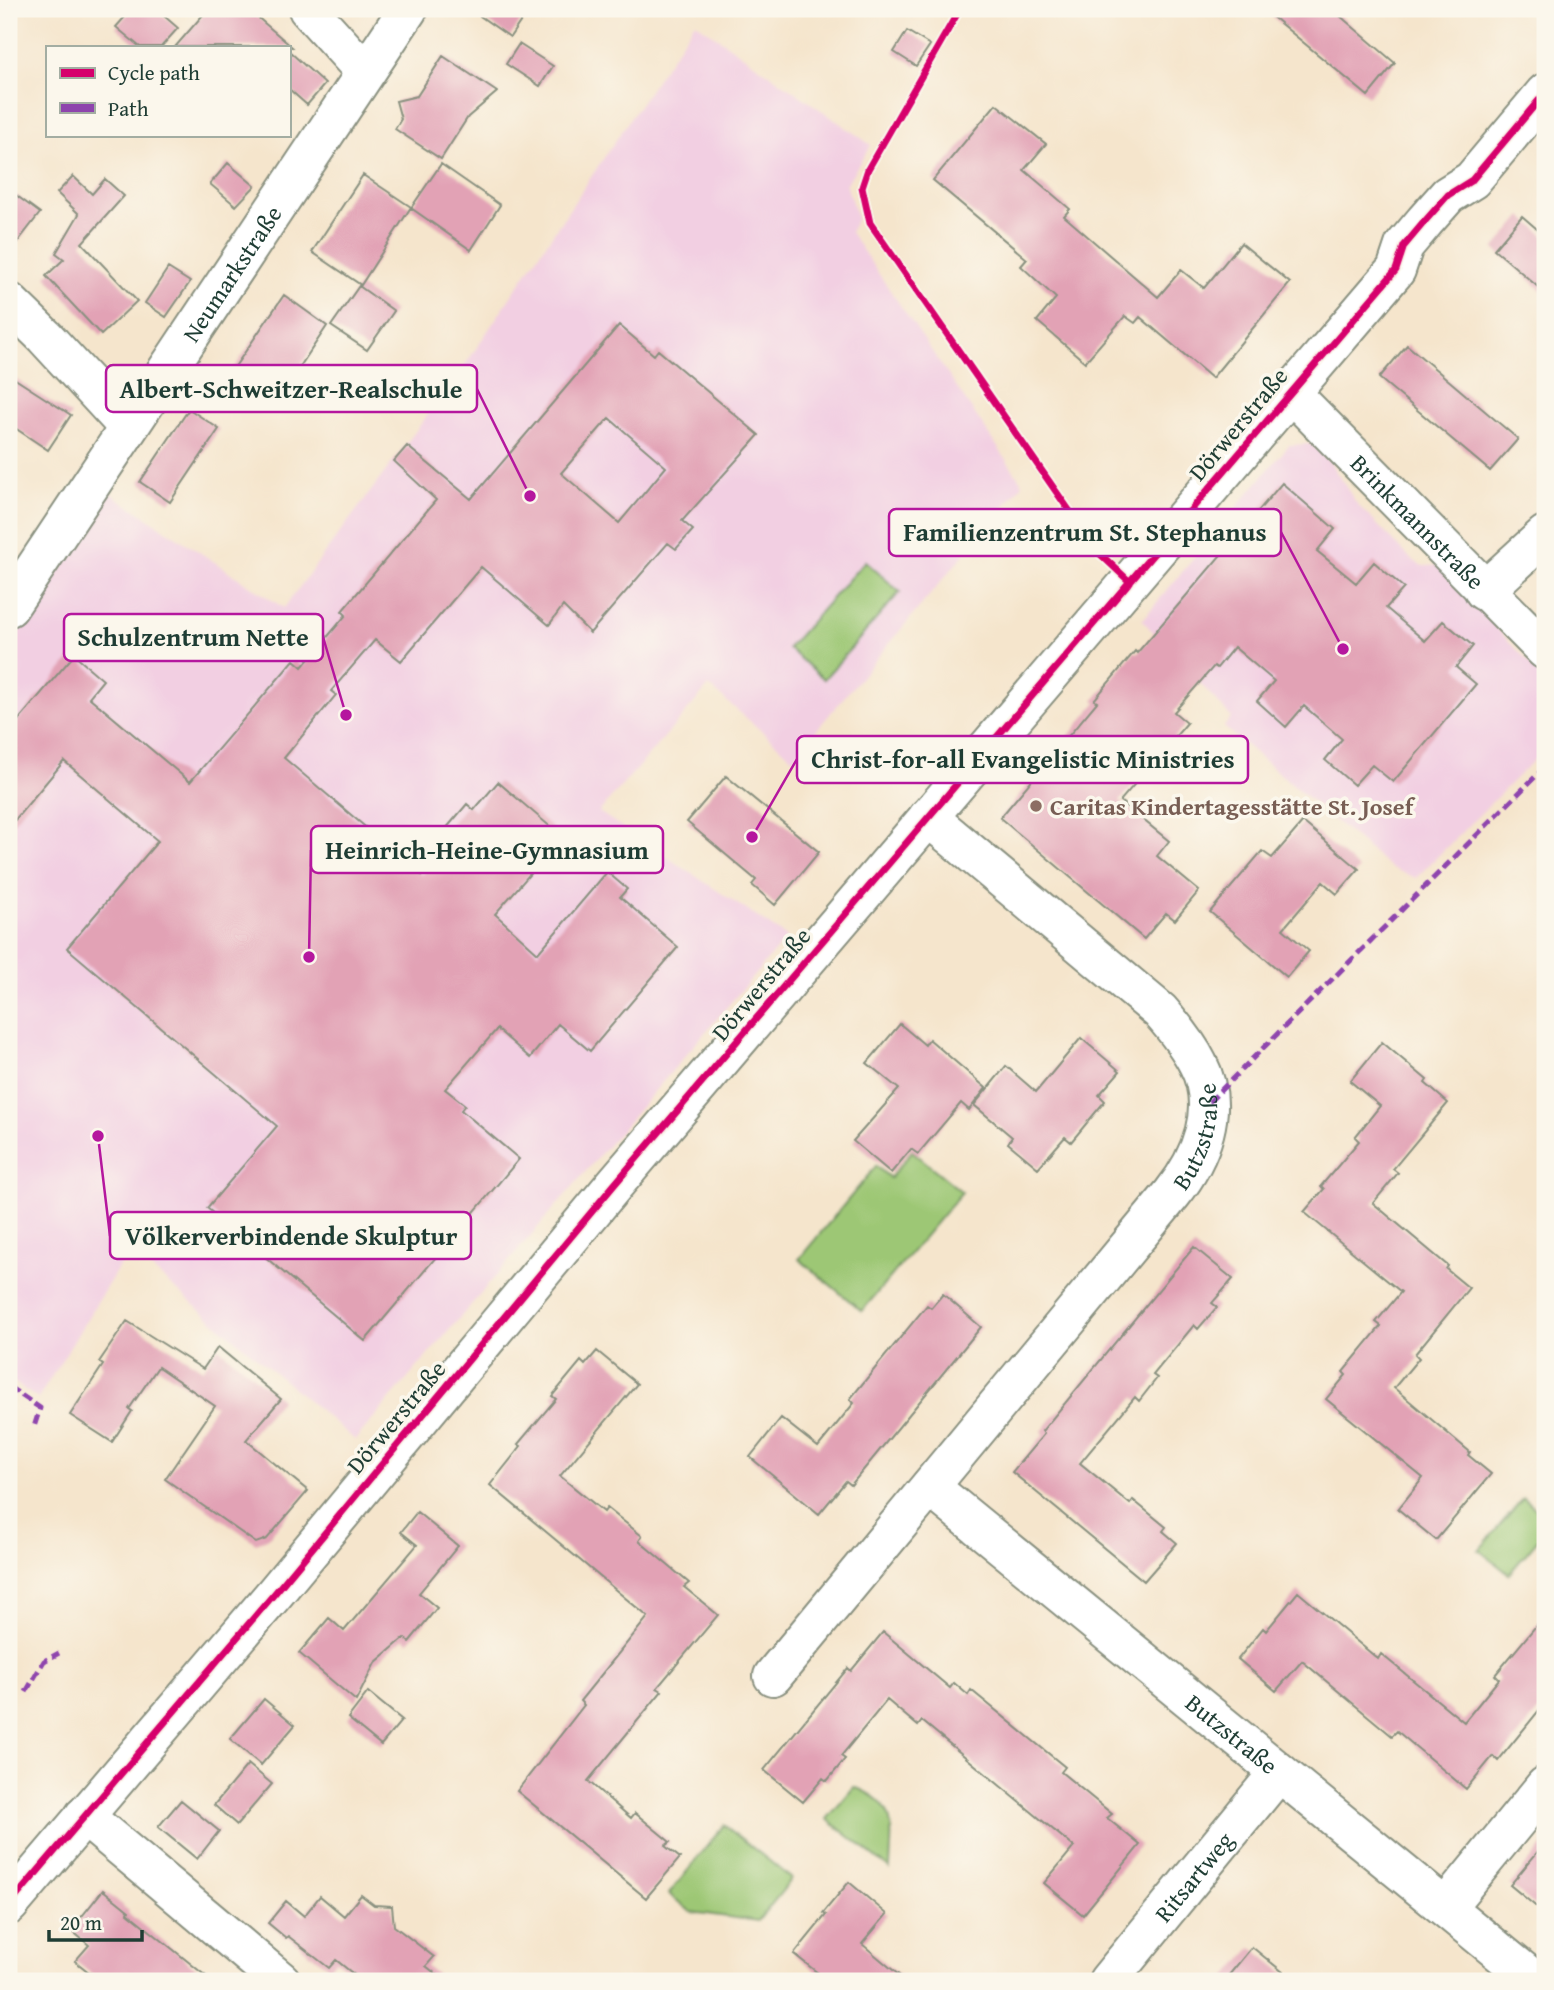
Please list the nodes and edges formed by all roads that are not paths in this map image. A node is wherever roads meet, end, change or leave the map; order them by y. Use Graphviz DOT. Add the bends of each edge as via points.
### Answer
graph roads {
  1 [pos="308,9"];
  2 [pos="408,9"];
  3 [pos="365,72"];
  4 [pos="1545,93"];
  5 [pos="9,302"];
  6 [pos="1290,392"];
  7 [pos="128,427"];
  8 [pos="1545,535"];
  9 [pos="1484,591"];
  10 [pos="9,607"];
  11 [pos="1545,650"];
  12 [pos="928,817"];
  13 [pos="930,1487"];
  14 [pos="773,1676"];
  15 [pos="1279,1772"];
  16 [pos="1545,1786"];
  17 [pos="84,1816"];
  18 [pos="9,1905"];
  19 [pos="1446,1907"];
  20 [pos="281,1981"];
  21 [pos="1108,1981"];
  22 [pos="1535,1981"];
  1 -- 3 [label="street"];
  2 -- 3 [label="street, Neumarkstraße"];
  3 -- 7 [label="street, Neumarkstraße"];
  4 -- 6 [label="street, Dörwerstraße" via="1472,180 1448,195 1424,221 1404,246 1396,270"];
  5 -- 7 [label="street"];
  6 -- 9 [label="street, Brinkmannstraße"];
  6 -- 12 [label="street, Dörwerstraße"];
  7 -- 10 [label="street, Neumarkstraße"];
  8 -- 9 [label="street"];
  9 -- 11 [label="street, Brinkmannstraße"];
  12 -- 13 [label="street, Butzstraße" via="1160,1011 1199,1066 1209,1102 1202,1145 1177,1187"];
  12 -- 17 [label="street, Dörwerstraße"];
  13 -- 14 [label="street, Butzstraße"];
  13 -- 15 [label="street, Butzstraße"];
  15 -- 19 [label="street, Butzstraße"];
  15 -- 21 [label="street, Ritsartweg"];
  16 -- 19 [label="street"];
  17 -- 18 [label="street, Dörwerstraße"];
  17 -- 20 [label="street"];
  19 -- 22 [label="street, Butzstraße"];
}
